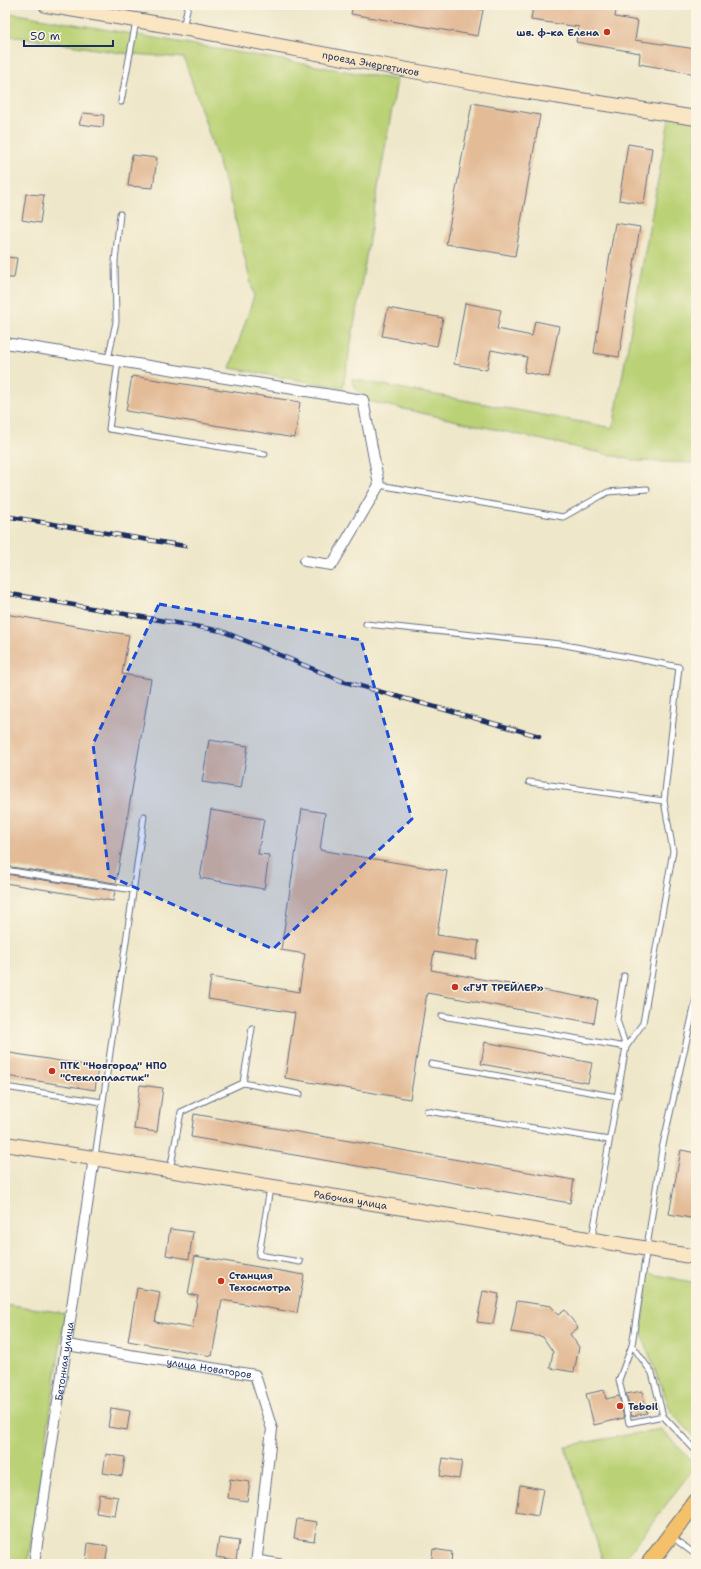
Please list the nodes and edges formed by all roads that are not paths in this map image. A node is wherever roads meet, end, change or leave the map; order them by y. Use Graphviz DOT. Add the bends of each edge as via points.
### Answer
graph roads {
  1 [pos="46,5"];
  2 [pos="188,5"];
  3 [pos="136,20"];
  4 [pos="183,28"];
  5 [pos="121,102"];
  6 [pos="696,118"];
  7 [pos="120,214"];
  8 [pos="5,343"];
  9 [pos="113,360"];
  10 [pos="265,454"];
  11 [pos="379,485"];
  12 [pos="647,489"];
  13 [pos="305,561"];
  14 [pos="366,624"];
  15 [pos="529,782"];
  16 [pos="664,801"];
  17 [pos="144,816"];
  18 [pos="5,870"];
  19 [pos="133,890"];
  20 [pos="624,976"];
  21 [pos="696,999"];
  22 [pos="442,1016"];
  23 [pos="252,1028"];
  24 [pos="626,1047"];
  25 [pos="431,1064"];
  26 [pos="243,1083"];
  27 [pos="5,1087"];
  28 [pos="300,1094"];
  29 [pos="618,1097"];
  30 [pos="102,1102"];
  31 [pos="427,1110"];
  32 [pos="609,1140"];
  33 [pos="5,1144"];
  34 [pos="94,1158"];
  35 [pos="170,1171"];
  36 [pos="270,1187"];
  37 [pos="592,1240"];
  38 [pos="646,1248"];
  39 [pos="696,1257"];
  40 [pos="300,1262"];
  41 [pos="67,1345"];
  42 [pos="632,1345"];
  43 [pos="663,1416"];
  44 [pos="696,1451"];
  45 [pos="696,1501"];
  46 [pos="670,1536"];
  47 [pos="696,1555"];
  48 [pos="256,1561"];
  49 [pos="34,1564"];
  50 [pos="294,1564"];
  51 [pos="649,1564"];
  1 -- 3 [label="main road, проезд Энергетиков"];
  2 -- 4 [label="lane"];
  3 -- 4 [label="main road, проезд Энергетиков"];
  3 -- 5 [label="lane"];
  4 -- 6 [label="main road, проезд Энергетиков" via="510,89"];
  7 -- 9 [label="lane" via="115,261 116,322"];
  8 -- 9 [label="street"];
  9 -- 10 [label="lane" via="109,429"];
  9 -- 11 [label="street" via="363,400"];
  11 -- 12 [label="lane" via="563,517 608,492"];
  11 -- 13 [label="street" via="332,566"];
  14 -- 16 [label="lane" via="560,644 679,667"];
  15 -- 16 [label="lane"];
  16 -- 24 [label="lane" via="673,851 643,1023"];
  17 -- 19 [label="lane"];
  18 -- 19 [label="lane"];
  19 -- 30 [label="lane"];
  20 -- 24 [label="lane" via="617,1020"];
  21 -- 38 [label="lane" via="662,1149"];
  22 -- 24 [label="lane"];
  23 -- 26 [label="lane"];
  24 -- 29 [label="lane"];
  25 -- 29 [label="lane"];
  26 -- 28 [label="lane"];
  26 -- 35 [label="lane" via="181,1112"];
  27 -- 30 [label="lane"];
  29 -- 32 [label="lane"];
  30 -- 34 [label="lane"];
  31 -- 32 [label="lane"];
  32 -- 37 [label="lane"];
  33 -- 34 [label="main road, Рабочая улица"];
  34 -- 35 [label="main road, Рабочая улица"];
  34 -- 41 [label="street, Бетонная улица"];
  35 -- 36 [label="main road, Рабочая улица"];
  36 -- 37 [label="main road, Рабочая улица"];
  36 -- 40 [label="lane" via="259,1255"];
  37 -- 38 [label="main road, Рабочая улица"];
  38 -- 39 [label="main road, Рабочая улица"];
  38 -- 42 [label="lane"];
  41 -- 48 [label="street, улица Новаторов" via="256,1375 272,1429"];
  41 -- 49 [label="street, Бетонная улица"];
  42 -- 43 [label="lane" via="652,1374"];
  42 -- 43 [label="lane" via="620,1380 628,1423"];
  43 -- 44 [label="lane"];
  45 -- 46 [label="main road"];
  46 -- 47 [label="lane"];
  46 -- 51 [label="main road"];
  48 -- 50 [label="lane"];
}
